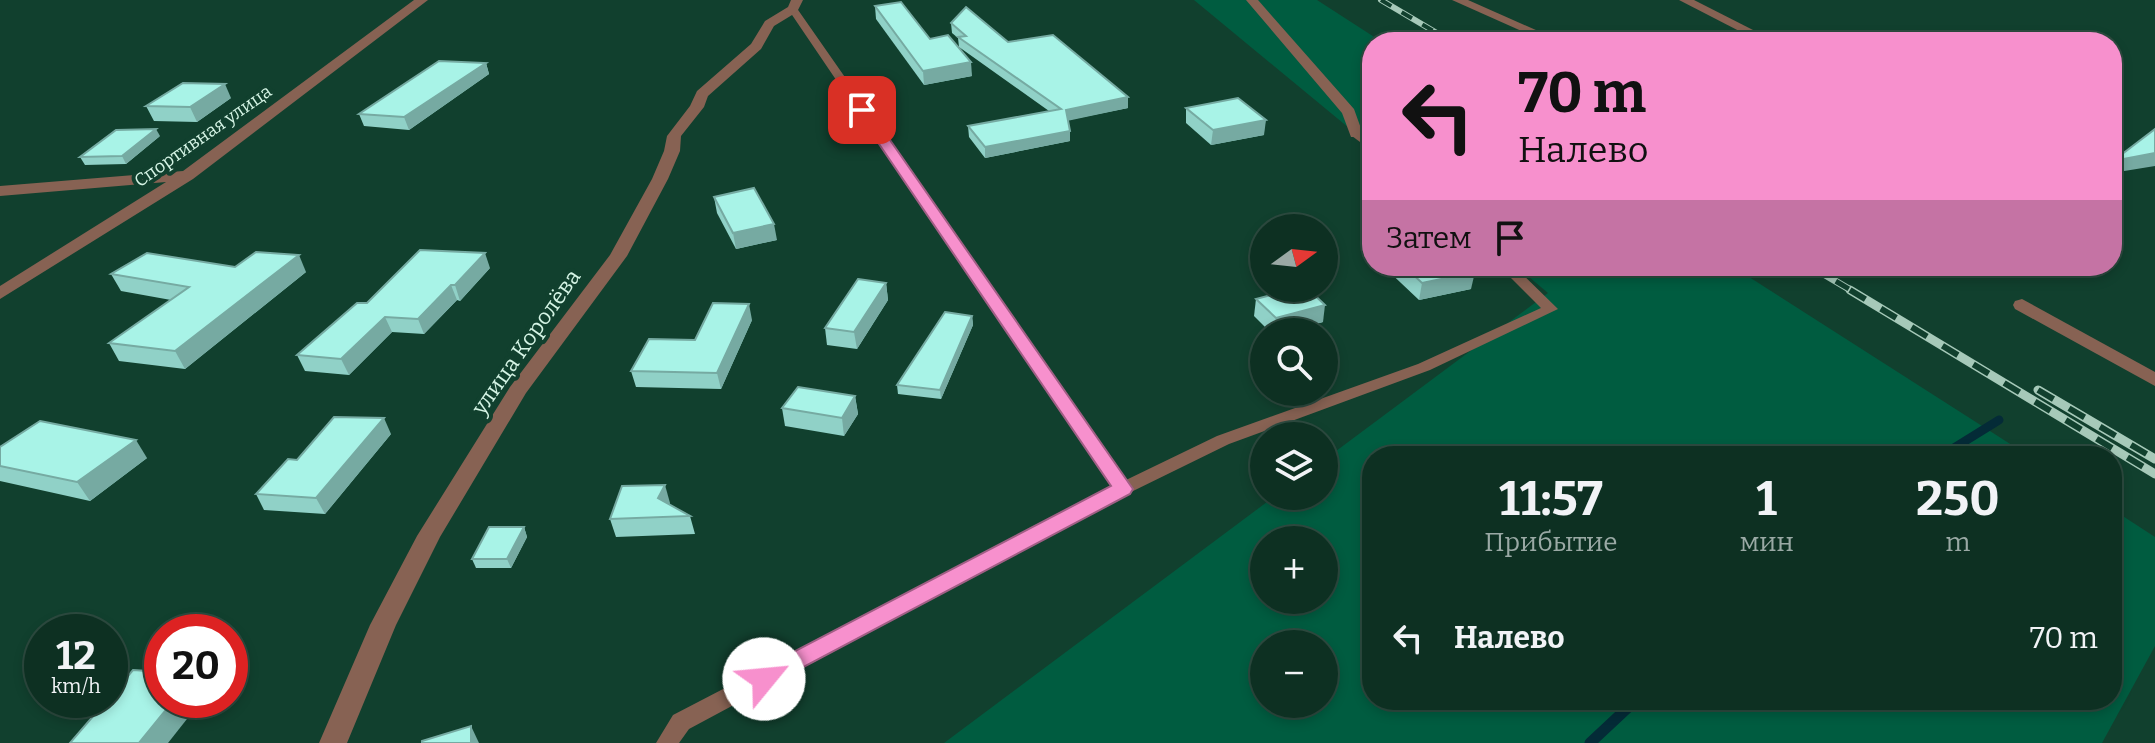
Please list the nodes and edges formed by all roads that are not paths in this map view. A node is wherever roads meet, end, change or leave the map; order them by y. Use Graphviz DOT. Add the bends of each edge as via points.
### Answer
graph roads {
  1 [pos="422,0"];
  2 [pos="1252,0"];
  3 [pos="1458,0"];
  4 [pos="1685,0"];
  5 [pos="795,4"];
  6 [pos="1749,31"];
  7 [pos="1533,32"];
  8 [pos="1356,134"];
  9 [pos="1362,139"];
  10 [pos="187,176"];
  11 [pos="0,191"];
  12 [pos="1516,276"];
  13 [pos="0,294"];
  14 [pos="2022,305"];
  15 [pos="2155,380"];
  16 [pos="1123,489"];
  17 [pos="333,743"];
  18 [pos="667,743"];
  1 -- 10 [label="street, Спортивная улица"];
  2 -- 8 [label="street" via="1349,112"];
  3 -- 7 [label="street"];
  4 -- 6 [label="street"];
  5 -- 16 [label="lane"];
  5 -- 17 [label="street, улица Королёва" via="702,94 674,136 660,179 618,256 517,391 429,536 383,625"];
  8 -- 9 [label="lane"];
  10 -- 11 [label="street"];
  10 -- 13 [label="street, Спортивная улица"];
  12 -- 16 [label="lane" via="1551,309 1424,367 1223,440"];
  14 -- 15 [label="street"];
  16 -- 18 [label="lane" via="681,722"];
}
